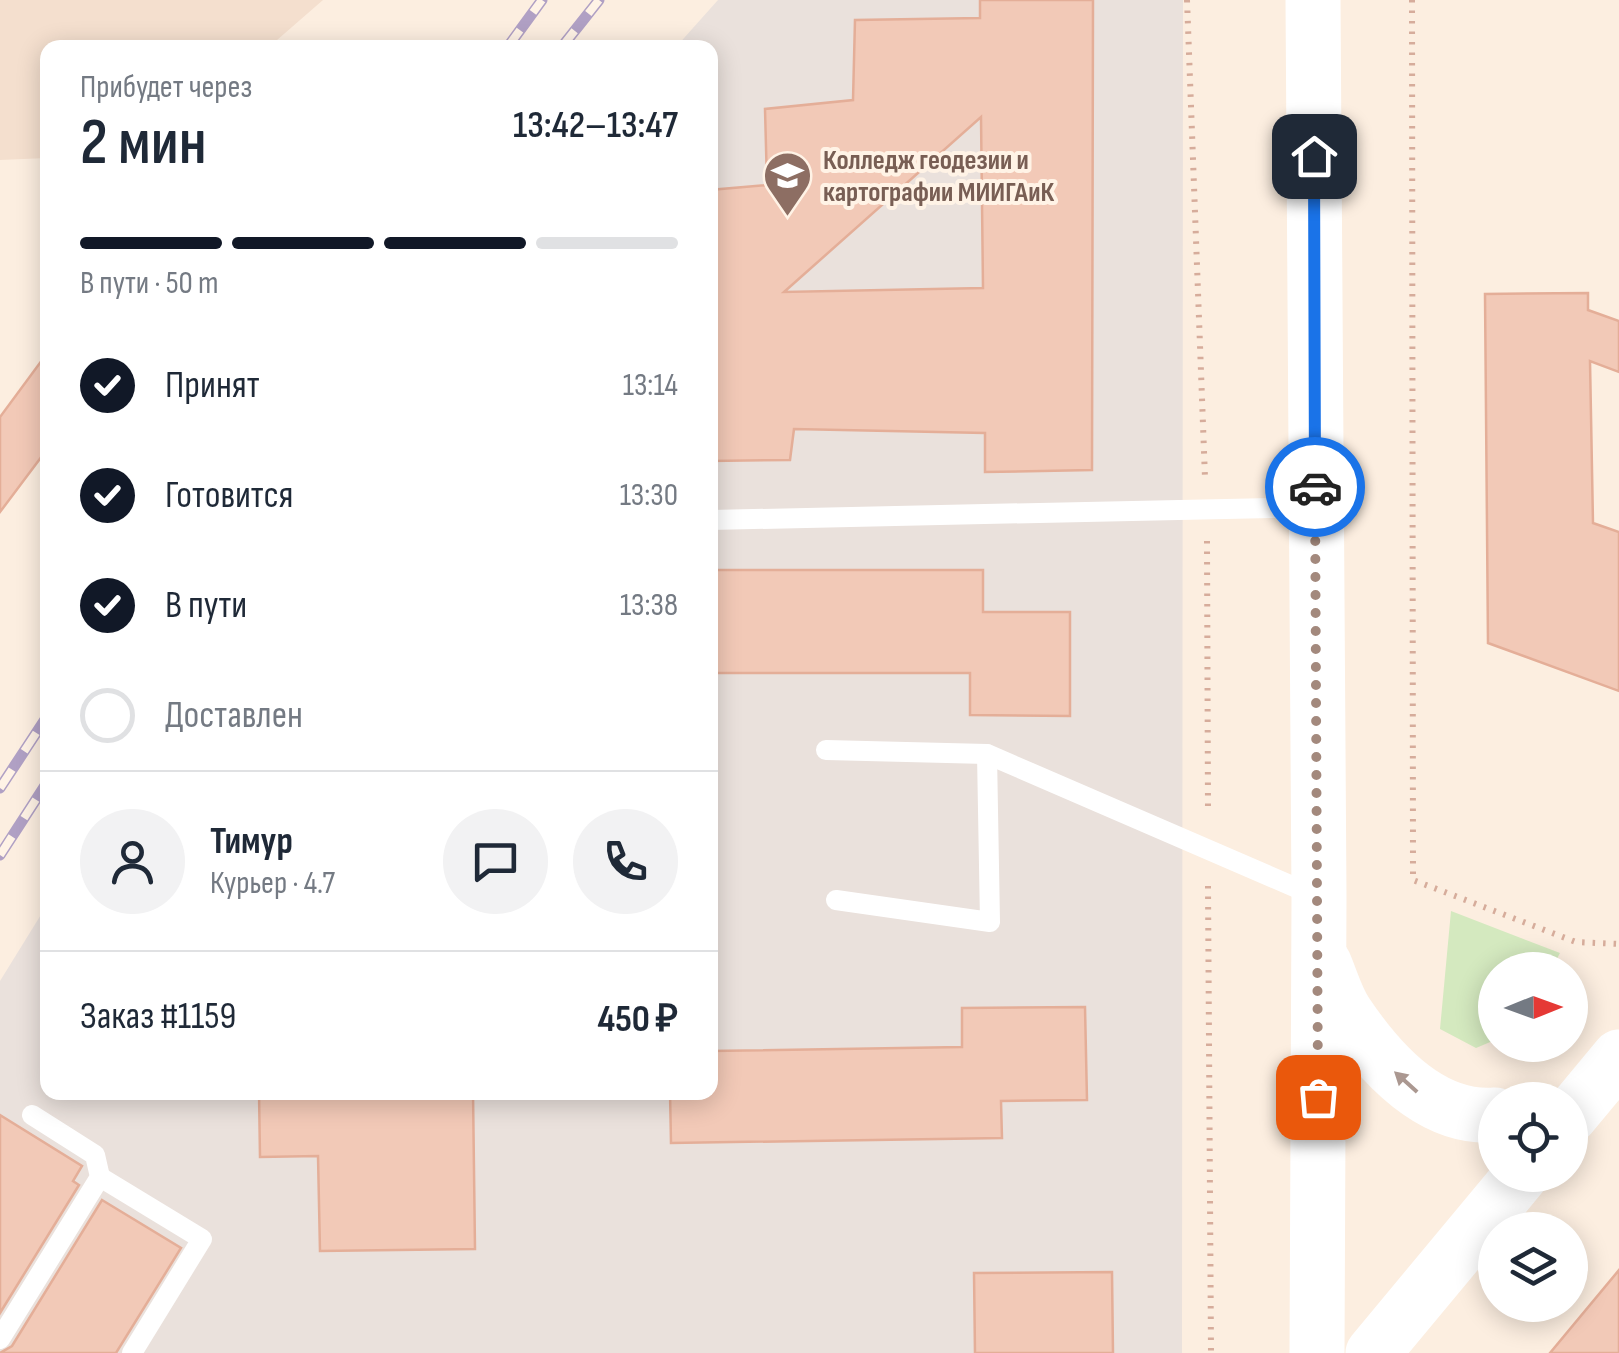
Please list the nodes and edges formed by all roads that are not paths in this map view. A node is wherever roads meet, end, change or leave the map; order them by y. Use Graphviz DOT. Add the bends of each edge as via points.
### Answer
graph roads {
  1 [pos="1313,0"];
  2 [pos="1315,507"];
  3 [pos="718,520"];
  4 [pos="826,750"];
  5 [pos="987,754"];
  6 [pos="836,900"];
  7 [pos="1319,925"];
  8 [pos="1478,1112"];
  9 [pos="32,1116"];
  10 [pos="100,1176"];
  11 [pos="1507,1192"];
  12 [pos="0,1339"];
  13 [pos="132,1353"];
  14 [pos="1317,1353"];
  15 [pos="1373,1353"];
  1 -- 2 [label="street"];
  2 -- 3 [label="lane"];
  2 -- 7 [label="street"];
  4 -- 5 [label="lane"];
  5 -- 6 [label="lane" via="990,922"];
  5 -- 7 [label="lane" via="1208,848"];
  8 -- 7 [label="street, one-way" via="1448,1108 1414,1090 1378,1054 1344,1010"];
  7 -- 14 [label="street"];
  9 -- 10 [label="lane" via="95,1155"];
  10 -- 12 [label="lane"];
  10 -- 13 [label="lane" via="202,1239"];
  11 -- 15 [label="street"];
}
